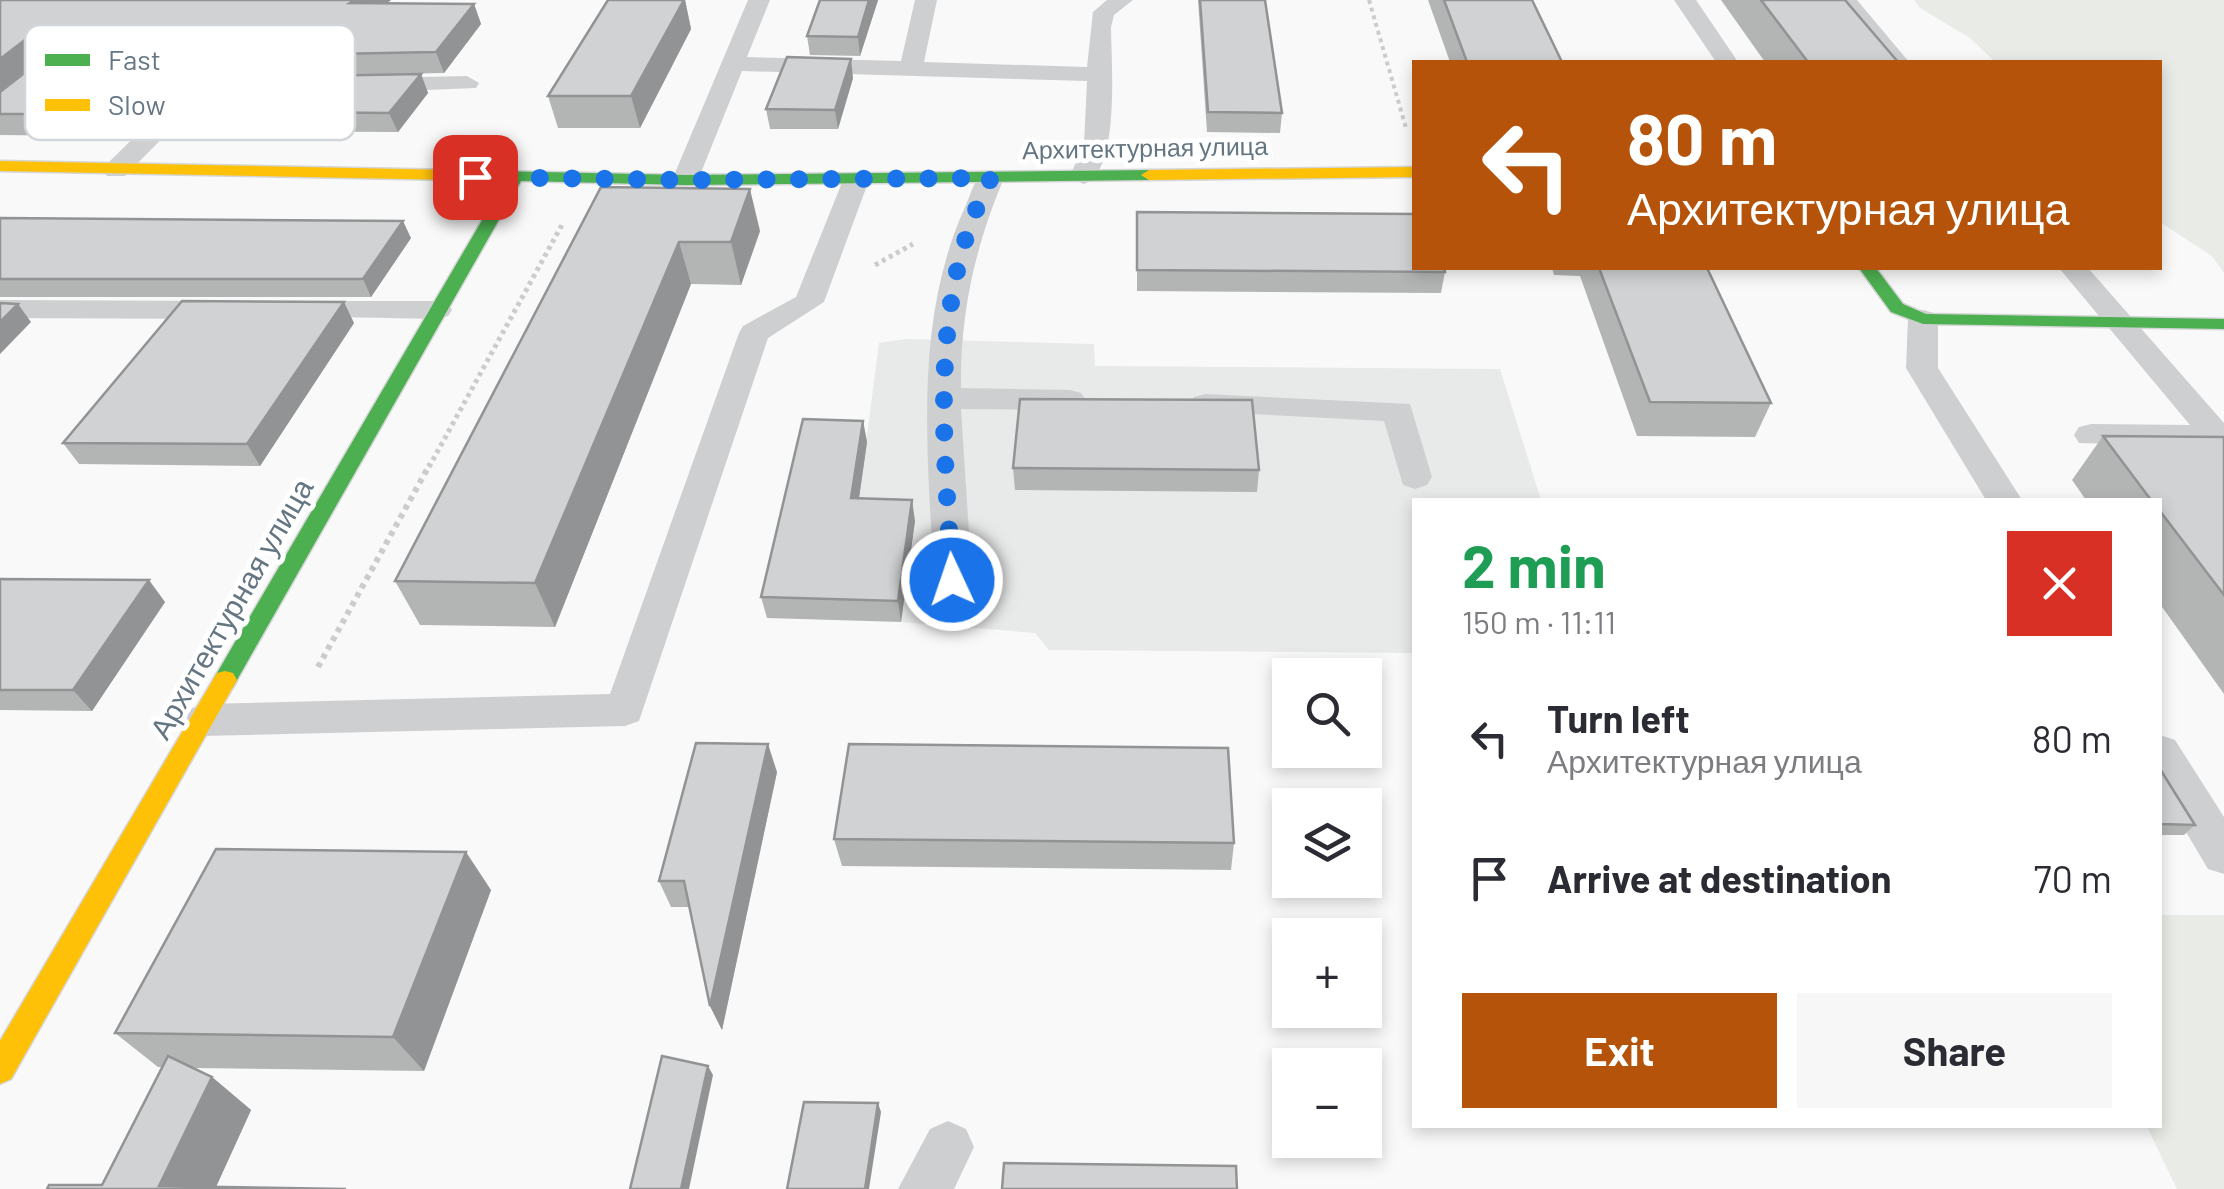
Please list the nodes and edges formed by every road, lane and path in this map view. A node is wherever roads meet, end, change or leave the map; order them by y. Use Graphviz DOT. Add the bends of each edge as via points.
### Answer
graph roads {
  1 [pos="759,0"];
  2 [pos="926,0"];
  3 [pos="1122,0"];
  4 [pos="1369,0"];
  5 [pos="1685,0"];
  6 [pos="1844,0"];
  7 [pos="1726,60"];
  8 [pos="1896,60"];
  9 [pos="732,64"];
  10 [pos="911,69"];
  11 [pos="1099,74"];
  12 [pos="467,83"];
  13 [pos="355,85"];
  14 [pos="1407,131"];
  15 [pos="146,140"];
  16 [pos="0,166"];
  17 [pos="116,170"];
  18 [pos="1412,172"];
  19 [pos="1082,176"];
  20 [pos="515,178"];
  21 [pos="991,178"];
  22 [pos="587,179"];
  23 [pos="685,180"];
  24 [pos="856,180"];
  25 [pos="973,210"];
  26 [pos="1868,270"];
  27 [pos="2075,270"];
  28 [pos="809,302"];
  29 [pos="0,309"];
  30 [pos="437,310"];
  31 [pos="1923,318"];
  32 [pos="2121,324"];
  33 [pos="2224,324"];
  34 [pos="942,398"];
  35 [pos="1093,401"];
  36 [pos="1170,402"];
  37 [pos="2091,435"];
  38 [pos="2220,440"];
  39 [pos="1414,477"];
  40 [pos="2003,498"];
  41 [pos="952,580"];
  42 [pos="291,716"];
  43 [pos="204,720"];
  44 [pos="2162,755"];
  45 [pos="2224,855"];
  46 [pos="0,1070"];
  1 -- 9 [label="lane"];
  2 -- 10 [label="lane"];
  3 -- 11 [label="lane" via="1104,12"];
  4 -- 14 [label="path"];
  5 -- 7 [label="lane"];
  6 -- 8 [label="lane"];
  9 -- 10 [label="lane"];
  9 -- 23 [label="lane"];
  10 -- 11 [label="lane"];
  11 -- 19 [label="lane" via="1097,144"];
  12 -- 13 [label="lane"];
  15 -- 17 [label="lane"];
  16 -- 17 [label="street, Архитектурная улица"];
  17 -- 20 [label="street, Архитектурная улица"];
  18 -- 19 [label="street, Архитектурная улица"];
  19 -- 21 [label="street, Архитектурная улица"];
  20 -- 22 [label="street, Архитектурная улица"];
  20 -- 30 [label="street, Архитектурная улица"];
  21 -- 24 [label="street, Архитектурная улица"];
  21 -- 25 [label="lane"];
  22 -- 23 [label="street, Архитектурная улица"];
  22 -- 42 [label="path"];
  23 -- 24 [label="street, Архитектурная улица"];
  24 -- 28 [label="lane"];
  25 -- 28 [label="path"];
  25 -- 34 [label="lane" via="944,342"];
  26 -- 31 [label="street" via="1897,308"];
  27 -- 32 [label="lane"];
  28 -- 42 [label="lane" via="754,333 625,710"];
  29 -- 30 [label="lane"];
  30 -- 43 [label="street, Архитектурная улица"];
  31 -- 32 [label="street"];
  31 -- 40 [label="lane" via="1922,368"];
  32 -- 33 [label="street"];
  32 -- 38 [label="lane"];
  34 -- 35 [label="lane"];
  34 -- 41 [label="lane"];
  36 -- 39 [label="lane" via="1398,411"];
  37 -- 38 [label="lane"];
  42 -- 43 [label="lane"];
  43 -- 46 [label="street, Архитектурная улица"];
  44 -- 45 [label="lane"];
}
